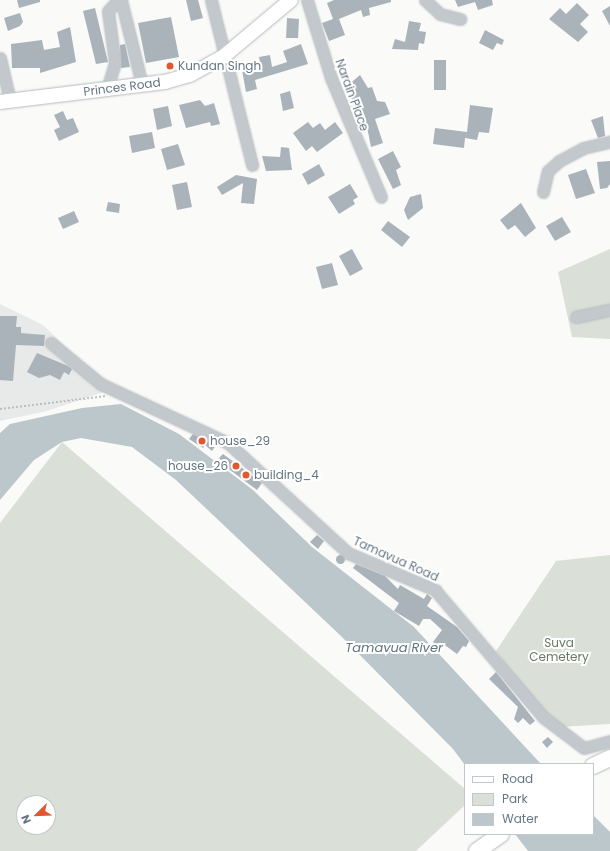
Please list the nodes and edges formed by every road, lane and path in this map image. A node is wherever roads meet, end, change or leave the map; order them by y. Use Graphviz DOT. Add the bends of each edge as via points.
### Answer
graph roads {
  1 [pos="118,0"];
  2 [pos="121,0"];
  3 [pos="211,0"];
  4 [pos="291,0"];
  5 [pos="307,0"];
  6 [pos="425,0"];
  7 [pos="460,19"];
  8 [pos="224,56"];
  9 [pos="0,58"];
  10 [pos="142,85"];
  11 [pos="108,89"];
  12 [pos="5,102"];
  13 [pos="610,142"];
  14 [pos="252,165"];
  15 [pos="543,192"];
  16 [pos="381,197"];
  17 [pos="610,310"];
  18 [pos="576,317"];
  19 [pos="51,342"];
  20 [pos="123,394"];
  21 [pos="0,410"];
  22 [pos="610,741"];
  23 [pos="610,758"];
  24 [pos="594,766"];
  25 [pos="499,836"];
  26 [pos="477,851"];
  1 -- 11 [label="street" via="108,11 115,62"];
  2 -- 10 [label="street"];
  3 -- 8 [label="street"];
  4 -- 8 [label="main road, Princes Road"];
  5 -- 16 [label="street, Narain Place" via="331,78"];
  6 -- 7 [label="street" via="440,14"];
  8 -- 10 [label="main road, Princes Road" via="190,75"];
  8 -- 14 [label="street"];
  9 -- 12 [label="street"];
  10 -- 11 [label="main road, Princes Road"];
  11 -- 12 [label="main road, Princes Road"];
  13 -- 15 [label="street" via="583,148 559,161 548,172"];
  17 -- 18 [label="street"];
  19 -- 20 [label="street, Tamavua Road" via="101,384"];
  20 -- 21 [label="path"];
  20 -- 22 [label="street, Tamavua Road" via="228,443 348,553 435,590 542,717 587,748"];
  23 -- 24 [label="highway"];
  25 -- 26 [label="highway"];
}
